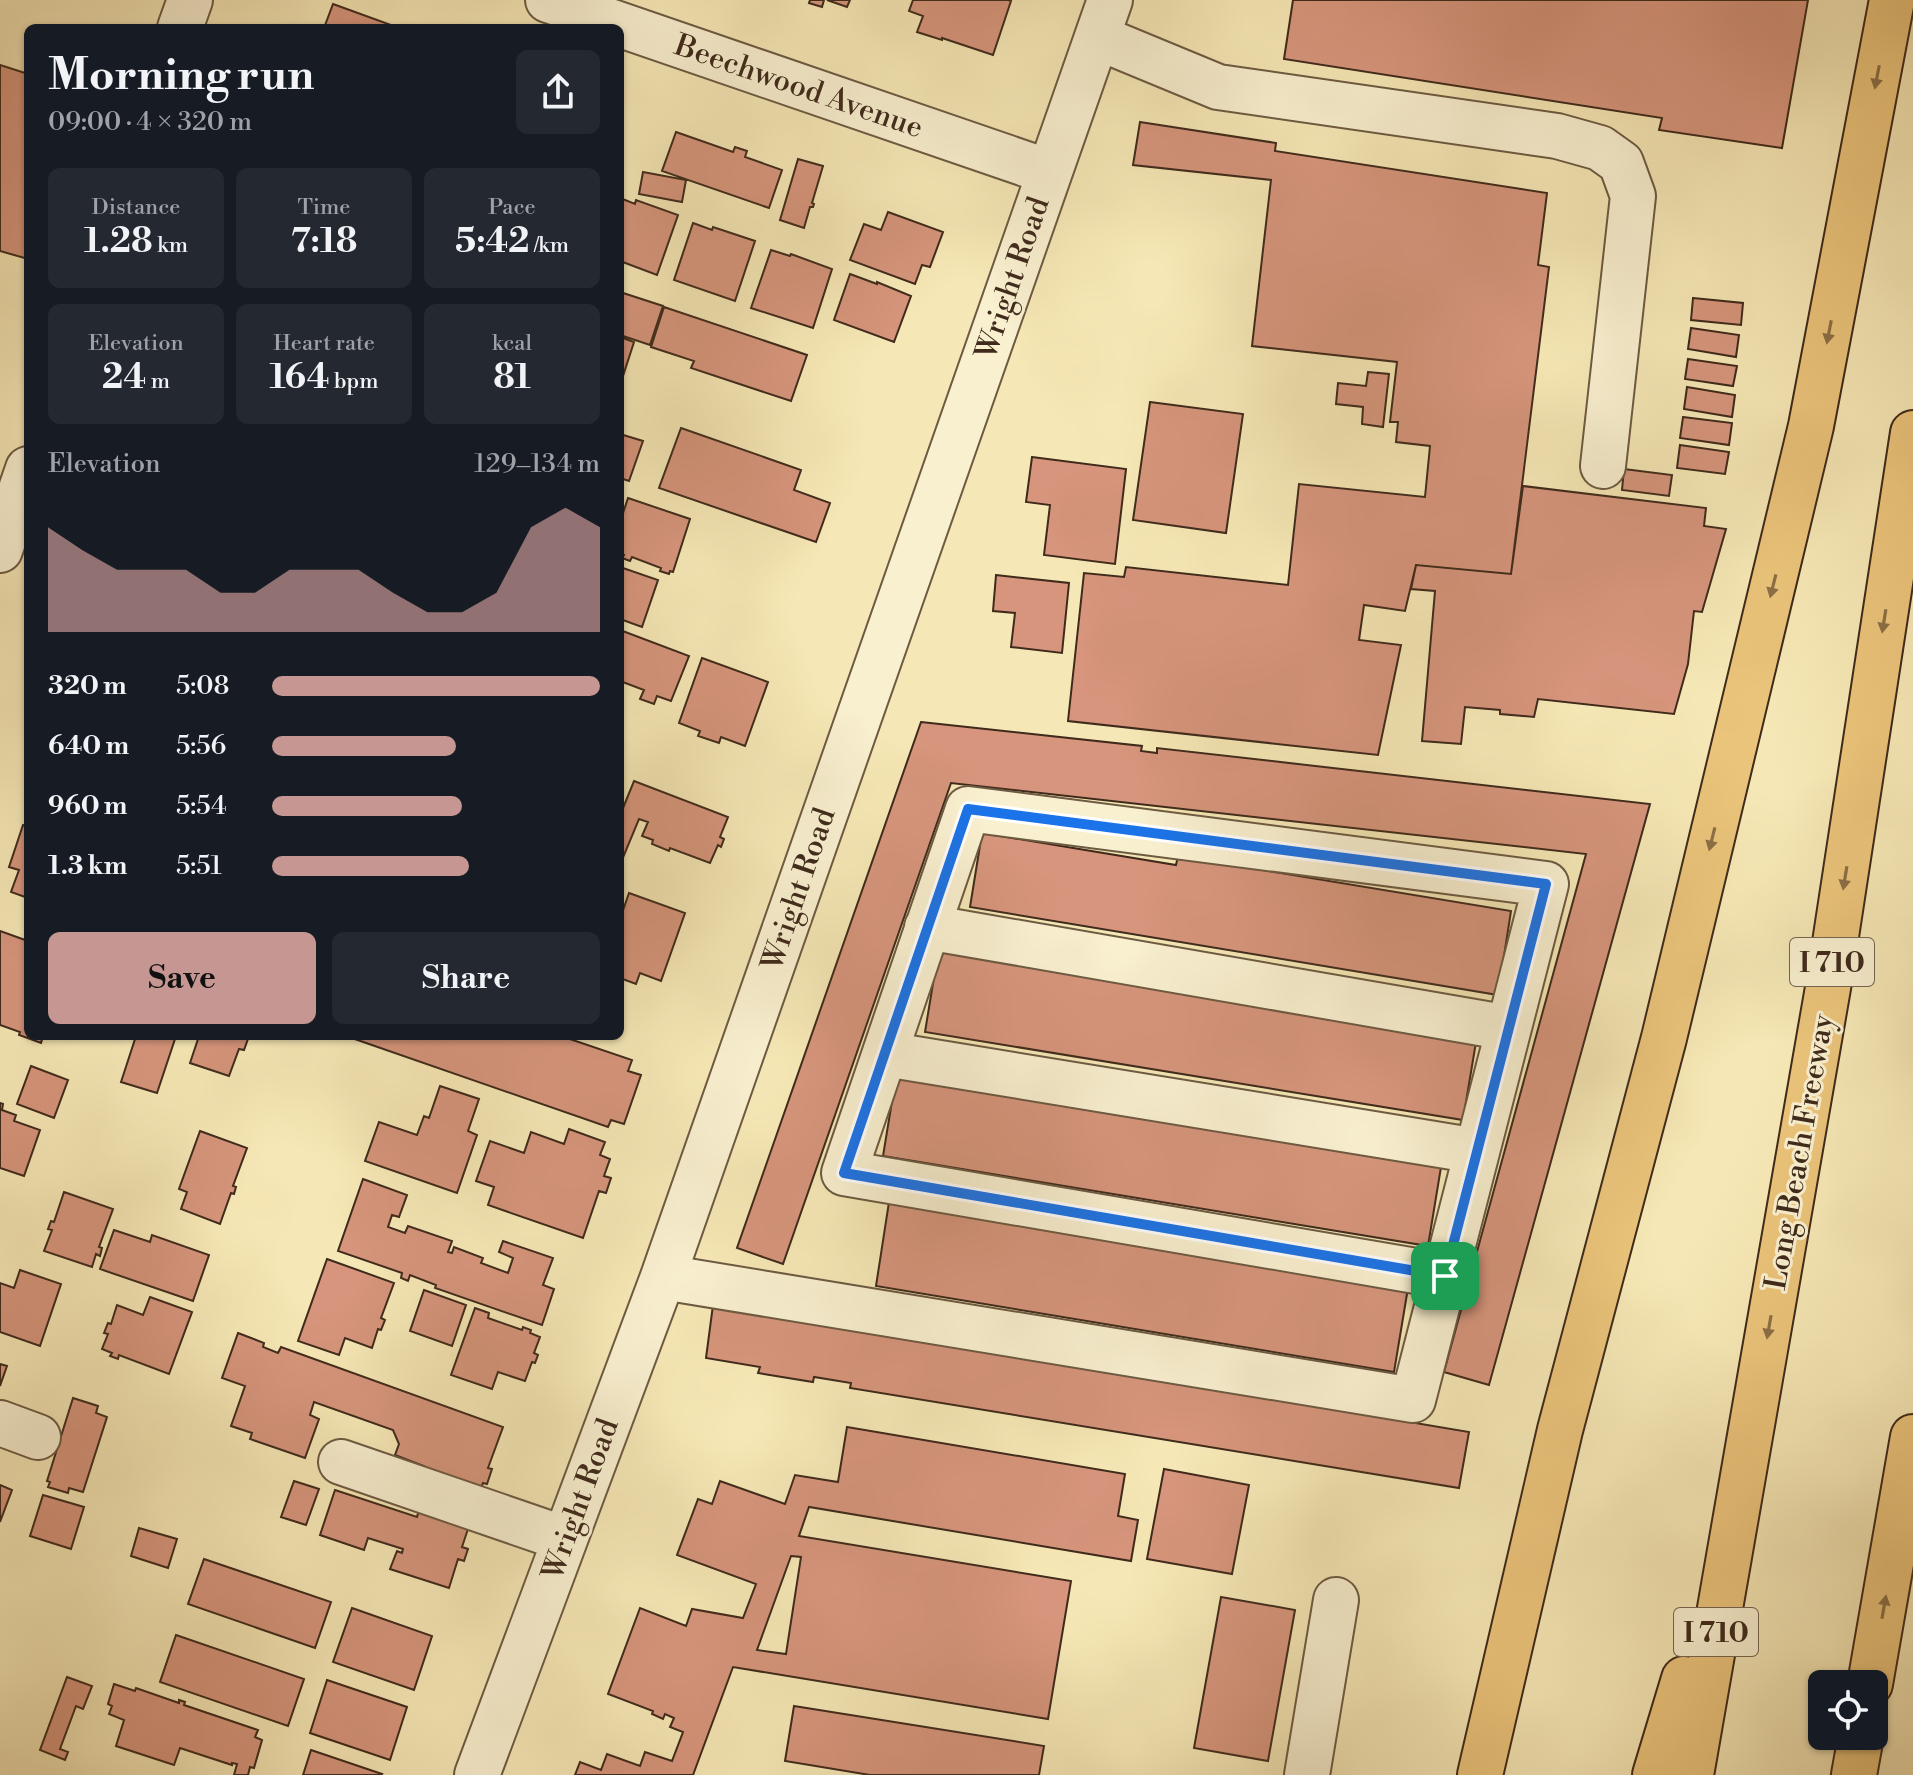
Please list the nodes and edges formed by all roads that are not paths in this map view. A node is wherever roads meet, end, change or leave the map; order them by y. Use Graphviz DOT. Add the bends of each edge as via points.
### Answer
graph roads {
  1 [pos="190,0"];
  2 [pos="548,0"];
  3 [pos="1892,0"];
  4 [pos="1103,18"];
  5 [pos="181,24"];
  6 [pos="618,24"];
  7 [pos="624,26"];
  8 [pos="1049,172"];
  9 [pos="1913,433"];
  10 [pos="1603,466"];
  11 [pos="24,481"];
  12 [pos="0,550"];
  13 [pos="927,927"];
  14 [pos="1509,1028"];
  15 [pos="885,1054"];
  16 [pos="1477,1151"];
  17 [pos="1445,1276"];
  18 [pos="663,1277"];
  19 [pos="1913,1437"];
  20 [pos="341,1462"];
  21 [pos="1740,1489"];
  22 [pos="565,1539"];
  23 [pos="1336,1600"];
  24 [pos="1872,1670"];
  25 [pos="1858,1750"];
  26 [pos="477,1775"];
  27 [pos="1307,1775"];
  28 [pos="1480,1775"];
  29 [pos="1655,1775"];
  30 [pos="1691,1775"];
  31 [pos="1854,1775"];
  1 -- 5 [label="street"];
  2 -- 6 [label="street, Beechwood Avenue"];
  3 -- 28 [label="highway, one-way" via="1811,426 1664,1038 1560,1430"];
  4 -- 8 [label="street, Wright Road"];
  4 -- 10 [label="street" via="1218,87 1557,136 1600,148 1621,163 1633,196"];
  7 -- 8 [label="street, Beechwood Avenue"];
  8 -- 18 [label="street, Wright Road"];
  9 -- 21 [label="highway, Long Beach Freeway / I 710, one-way" via="1829,982"];
  11 -- 12 [label="street"];
  13 -- 14 [label="street"];
  13 -- 14 [label="street" via="968,809 1546,884"];
  13 -- 15 [label="street"];
  14 -- 16 [label="street"];
  15 -- 16 [label="street"];
  15 -- 17 [label="street" via="844,1173"];
  16 -- 17 [label="street"];
  17 -- 18 [label="street" via="1413,1400"];
  18 -- 22 [label="street, Wright Road"];
  24 -- 19 [label="highway, one-way"];
  20 -- 22 [label="street"];
  21 -- 29 [label="highway"];
  21 -- 30 [label="highway, Long Beach Freeway / I 710"];
  22 -- 26 [label="street, Wright Road"];
  23 -- 27 [label="street"];
  25 -- 31 [label="highway"];
}
